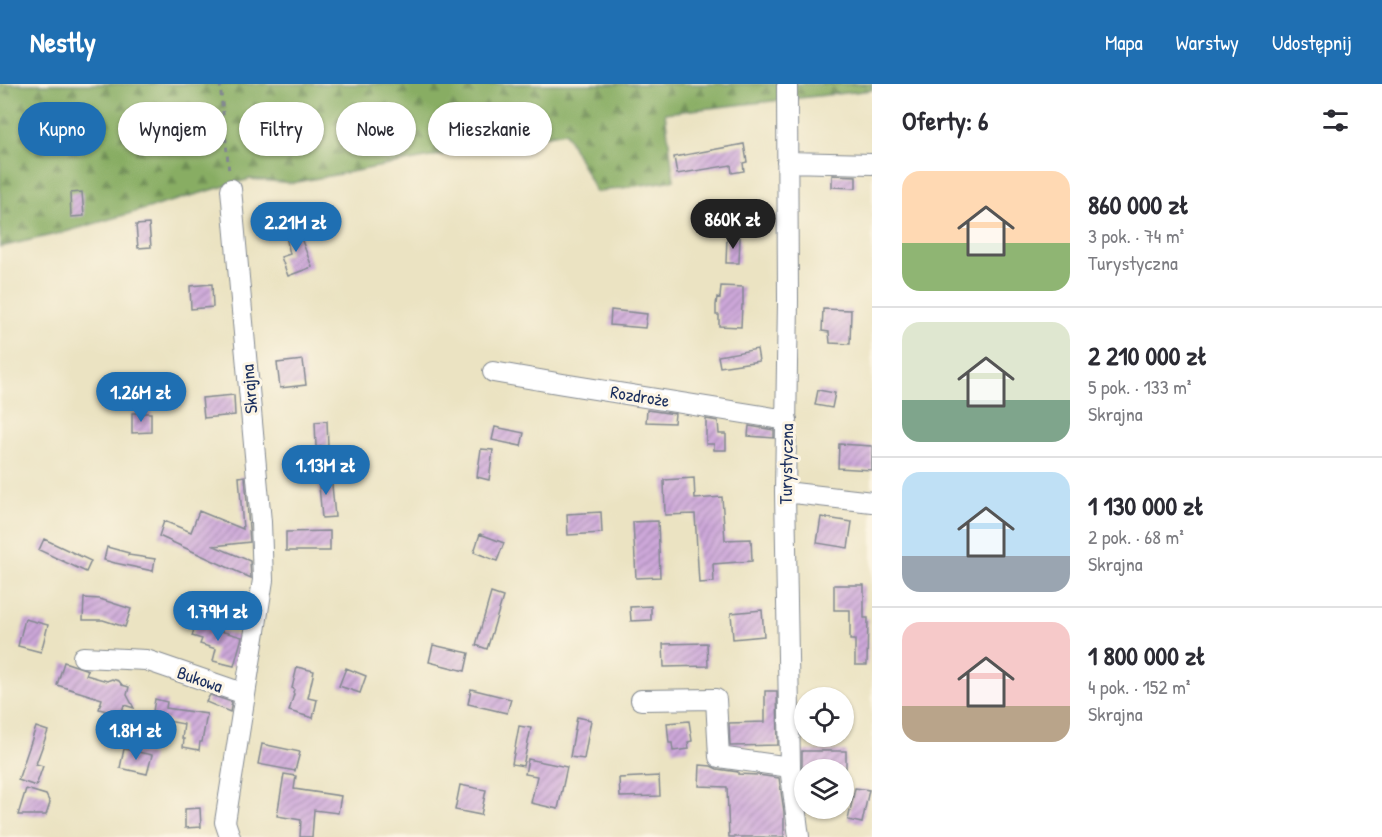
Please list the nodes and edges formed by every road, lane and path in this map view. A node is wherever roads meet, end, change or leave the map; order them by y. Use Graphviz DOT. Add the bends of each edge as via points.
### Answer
graph roads {
  1 [pos="220,84"];
  2 [pos="787,86"];
  3 [pos="787,162"];
  4 [pos="872,164"];
  5 [pos="231,189"];
  6 [pos="493,372"];
  7 [pos="787,420"];
  8 [pos="785,492"];
  9 [pos="872,502"];
  10 [pos="83,657"];
  11 [pos="245,694"];
  12 [pos="641,700"];
  13 [pos="790,767"];
  14 [pos="230,837"];
  15 [pos="799,837"];
  1 -- 5 [label="path"];
  2 -- 3 [label="street, Turystyczna"];
  3 -- 4 [label="street"];
  3 -- 7 [label="street, Turystyczna"];
  5 -- 11 [label="street, Skrajna" via="263,580"];
  6 -- 7 [label="street, Rozdroże"];
  7 -- 8 [label="street, Turystyczna"];
  8 -- 9 [label="street"];
  8 -- 13 [label="street, Turystyczna"];
  10 -- 11 [label="street, Bukowa" via="146,660"];
  11 -- 14 [label="street, Skrajna" via="225,822"];
  12 -- 13 [label="street" via="716,699 718,757"];
  13 -- 15 [label="street, Turystyczna"];
}
